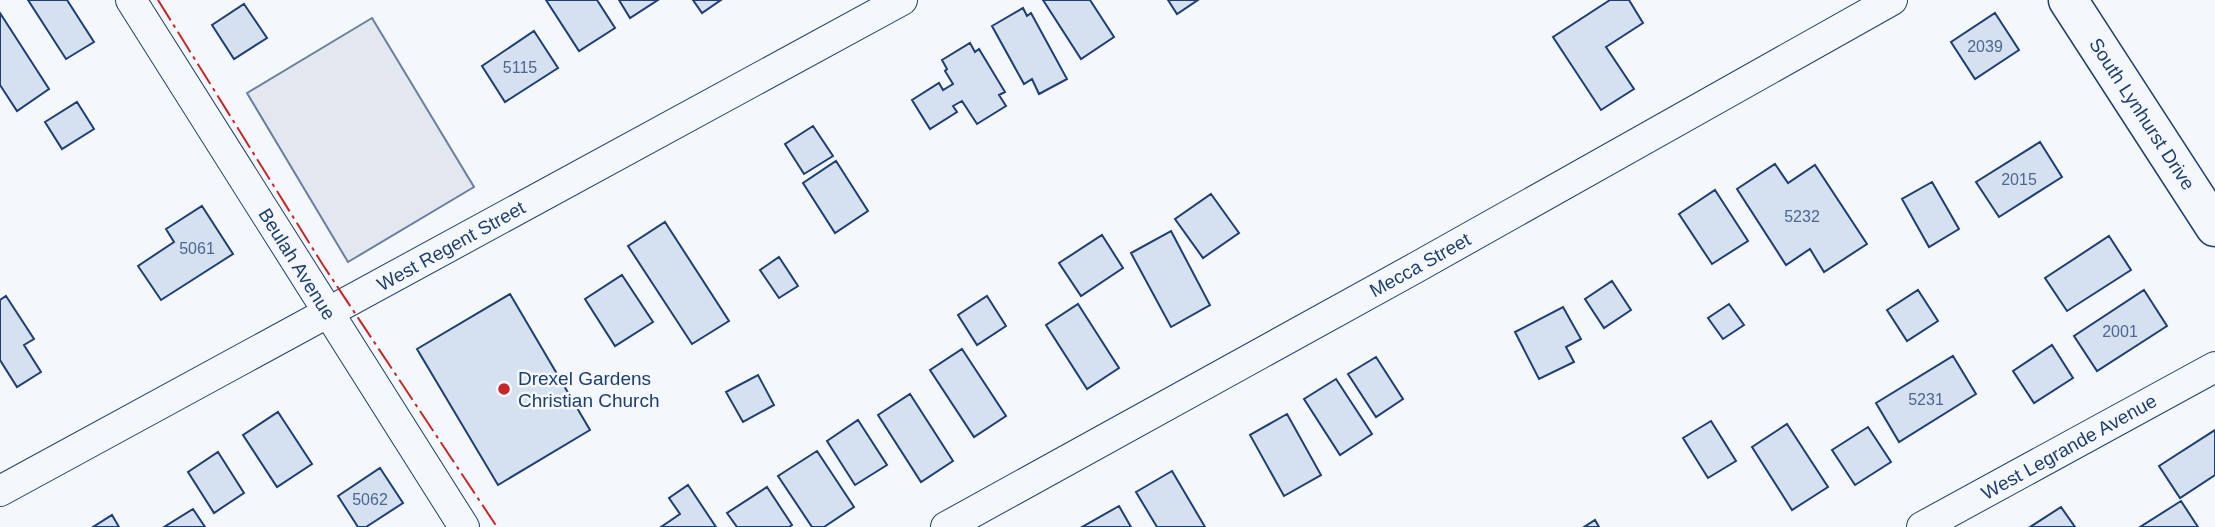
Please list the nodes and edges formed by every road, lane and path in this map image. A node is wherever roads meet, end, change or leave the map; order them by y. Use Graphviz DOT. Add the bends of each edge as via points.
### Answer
graph roads {
  1 [pos="131,0"];
  2 [pos="902,0"];
  3 [pos="1892,0"];
  4 [pos="2068,0"];
  5 [pos="2215,227"];
  6 [pos="327,313"];
  7 [pos="2215,368"];
  8 [pos="0,491"];
  9 [pos="464,527"];
  10 [pos="946,527"];
  11 [pos="1922,527"];
  1 -- 6 [label="street, Beulah Avenue"];
  2 -- 6 [label="street, West Regent Street"];
  3 -- 10 [label="street, Mecca Street"];
  4 -- 5 [label="main road, South Lynhurst Drive"];
  6 -- 8 [label="street, West Regent Street"];
  6 -- 9 [label="street, Beulah Avenue"];
  7 -- 11 [label="street, West Legrande Avenue"];
}
